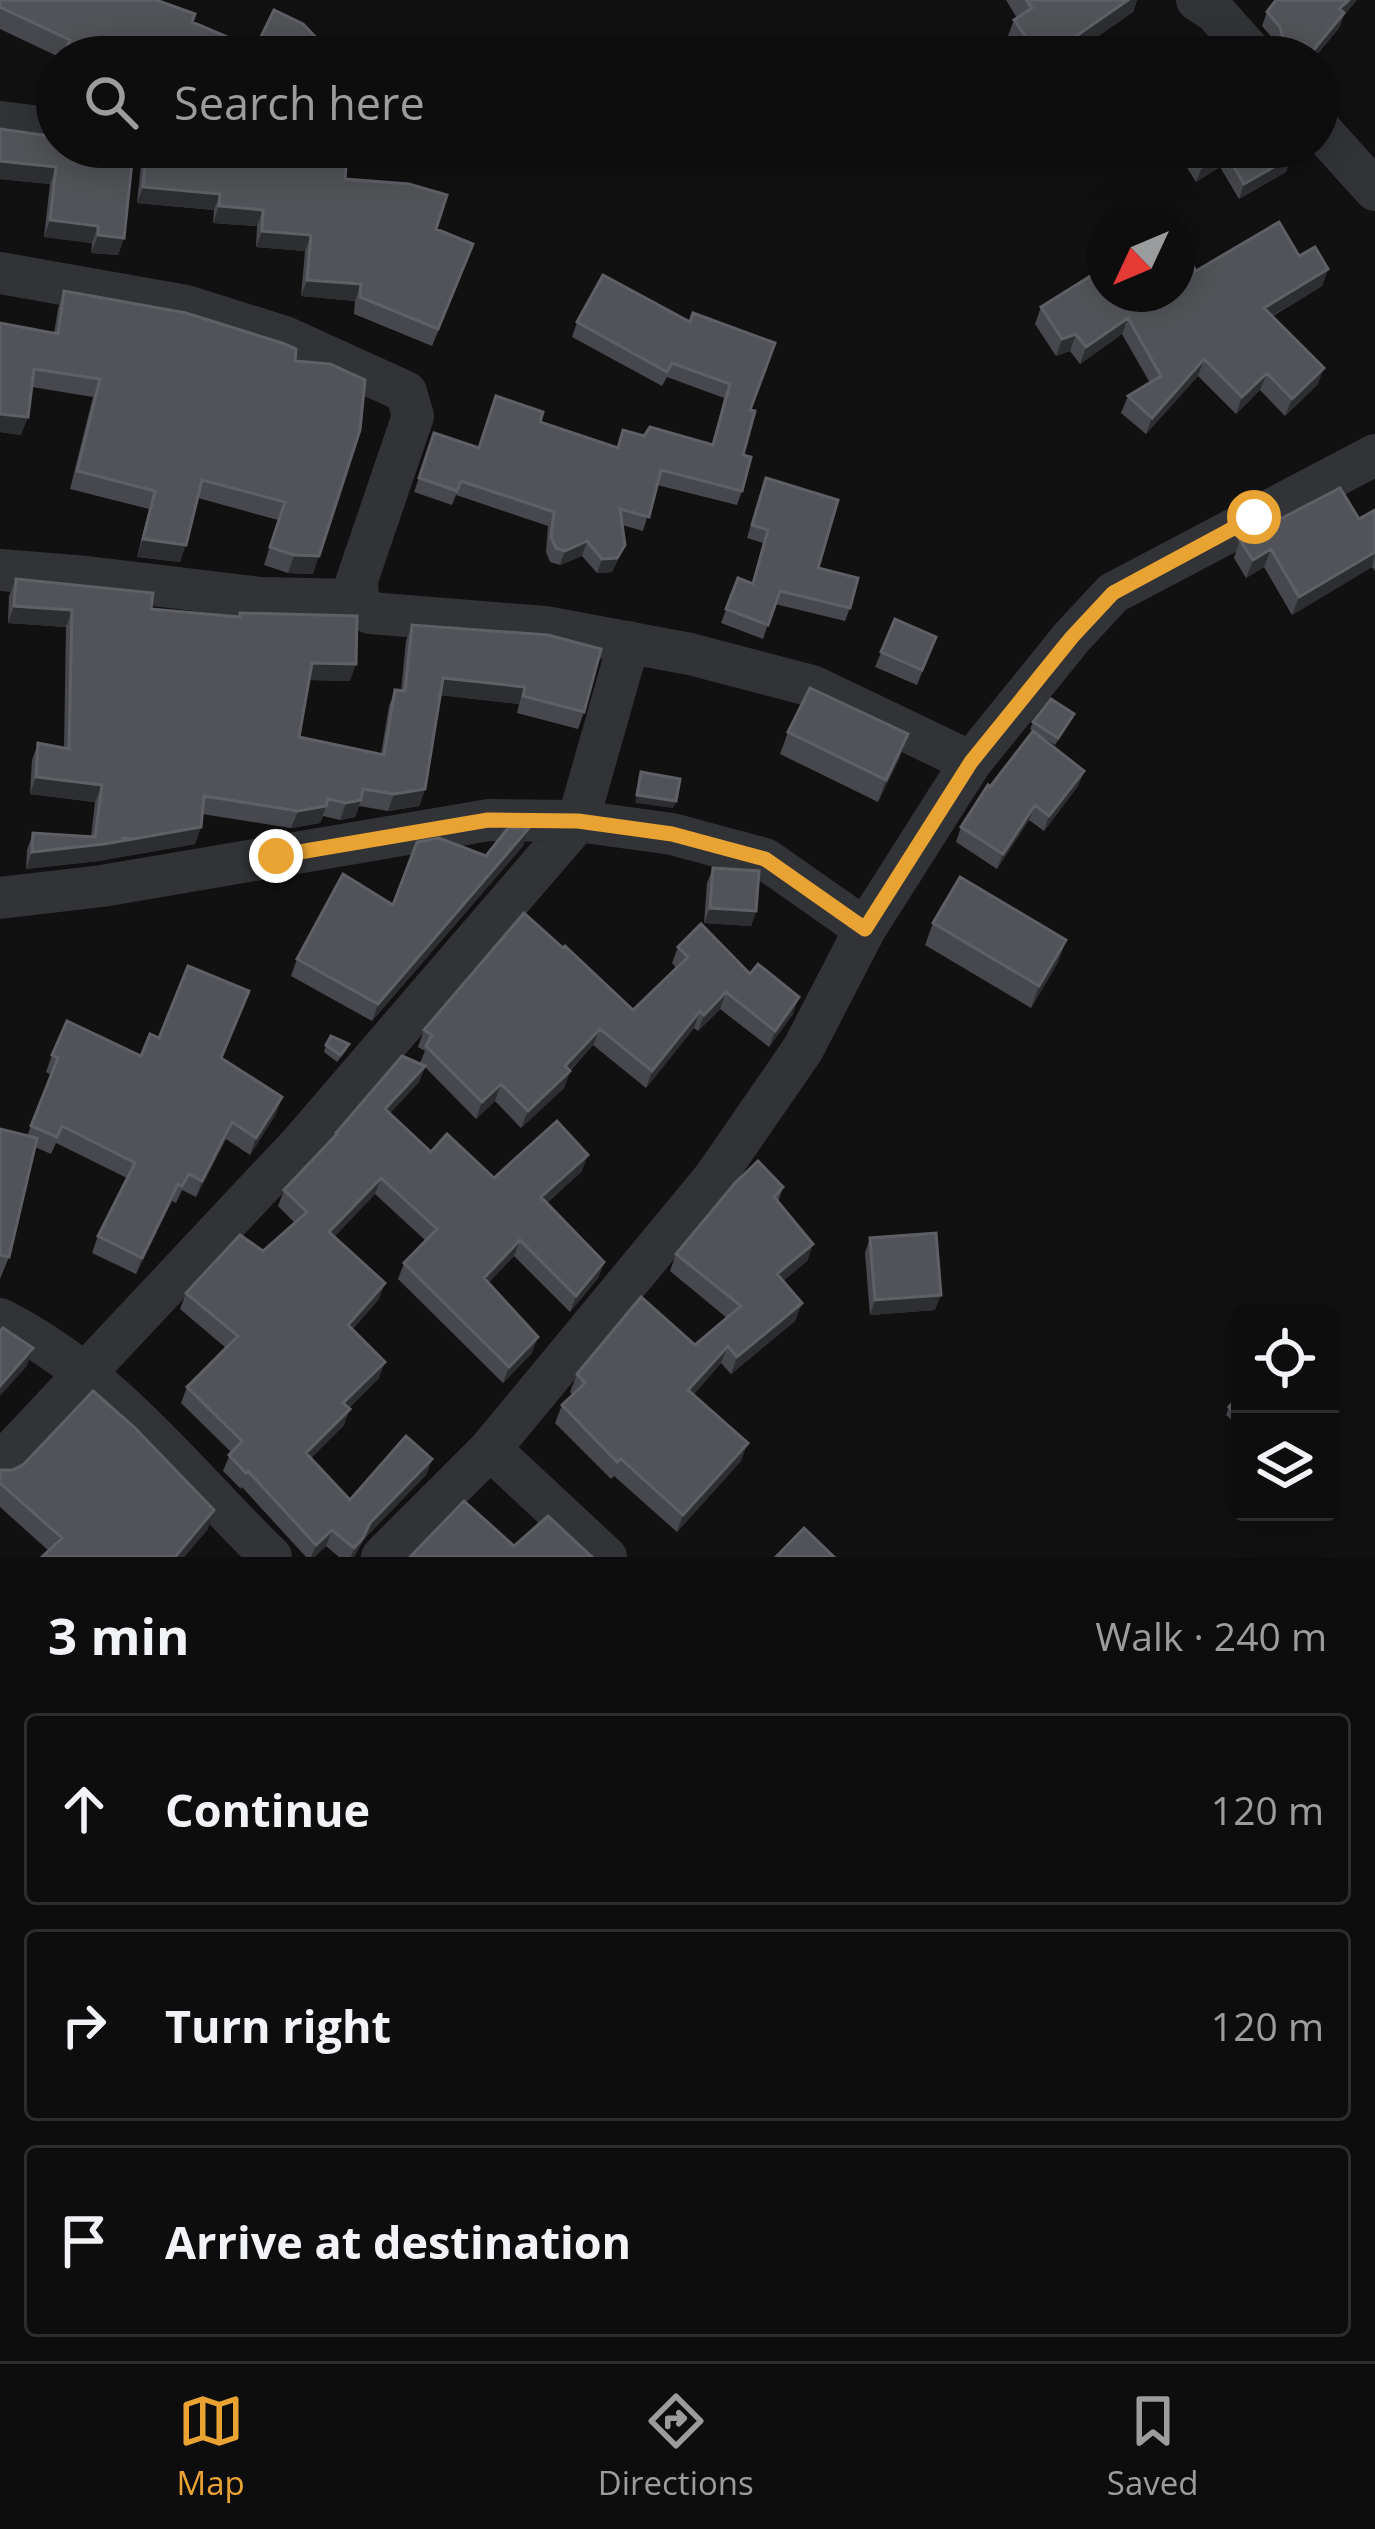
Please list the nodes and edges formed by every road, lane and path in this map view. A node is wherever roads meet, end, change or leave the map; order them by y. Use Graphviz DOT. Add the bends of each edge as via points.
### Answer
graph roads {
  1 [pos="1197,0"];
  2 [pos="1236,36"];
  3 [pos="0,122"];
  4 [pos="36,126"];
  5 [pos="1339,150"];
  6 [pos="1375,190"];
  7 [pos="0,273"];
  8 [pos="1375,454"];
  9 [pos="0,570"];
  10 [pos="358,601"];
  11 [pos="628,642"];
  12 [pos="971,762"];
  13 [pos="578,821"];
  14 [pos="0,898"];
  15 [pos="865,929"];
  16 [pos="0,1319"];
  17 [pos="86,1372"];
  18 [pos="490,1449"];
  19 [pos="0,1464"];
  20 [pos="271,1557"];
  21 [pos="382,1557"];
  22 [pos="606,1557"];
  1 -- 2 [label="street"];
  3 -- 4 [label="street"];
  5 -- 6 [label="street"];
  7 -- 10 [label="street" via="186,306 285,337 406,392 412,416 357,580"];
  8 -- 12 [label="street" via="1113,593"];
  9 -- 10 [label="street"];
  10 -- 11 [label="street" via="370,613 545,626"];
  11 -- 12 [label="street" via="812,686"];
  11 -- 13 [label="street"];
  12 -- 15 [label="street"];
  13 -- 14 [label="street" via="488,820"];
  13 -- 15 [label="street" via="765,859"];
  13 -- 17 [label="street" via="302,1142"];
  15 -- 18 [label="street" via="803,1049 714,1178"];
  16 -- 17 [label="street"];
  17 -- 19 [label="street"];
  17 -- 20 [label="street"];
  18 -- 21 [label="street"];
  18 -- 22 [label="street"];
}
